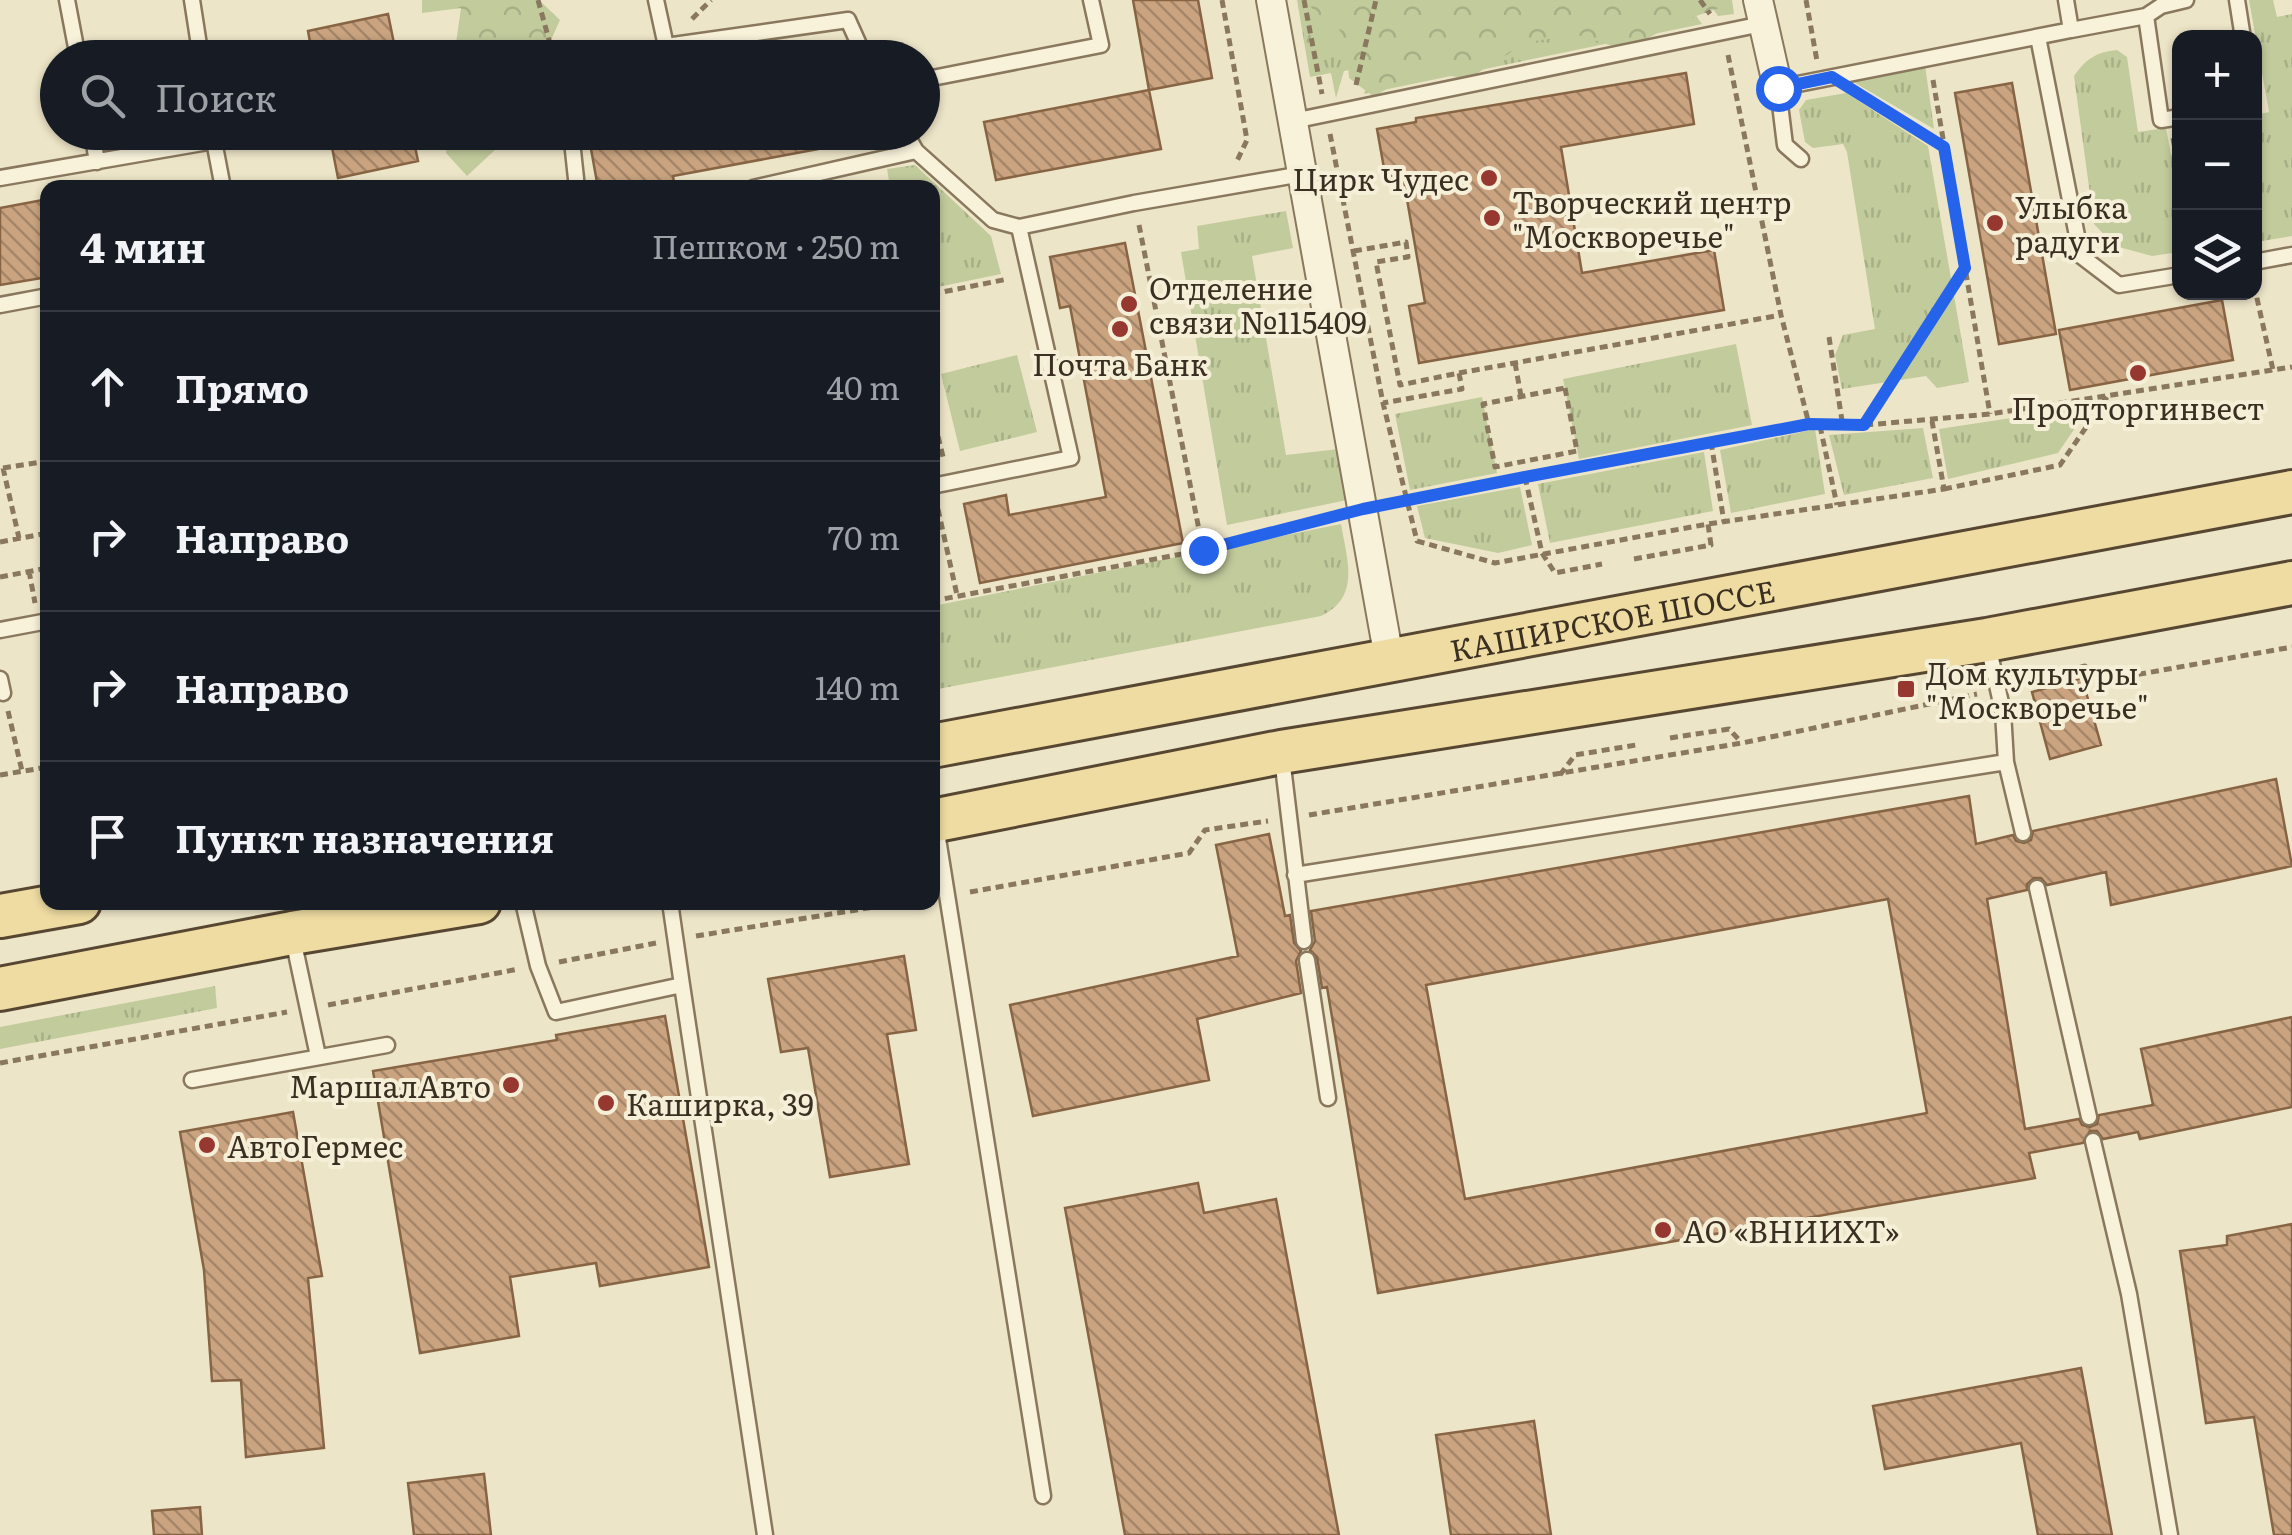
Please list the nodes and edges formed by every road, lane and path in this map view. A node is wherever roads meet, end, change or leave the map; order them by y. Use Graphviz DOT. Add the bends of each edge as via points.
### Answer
graph roads {
  1 [pos="67,0"];
  2 [pos="192,0"];
  3 [pos="538,0"];
  4 [pos="656,0"];
  5 [pos="1092,0"];
  6 [pos="1222,0"];
  7 [pos="1271,0"];
  8 [pos="1304,0"];
  9 [pos="1376,0"];
  10 [pos="1806,0"];
  11 [pos="2066,0"];
  12 [pos="2186,0"];
  13 [pos="2237,0"];
  14 [pos="1760,12"];
  15 [pos="2146,16"];
  16 [pos="1722,30"];
  17 [pos="2071,30"];
  18 [pos="2242,30"];
  19 [pos="2038,37"];
  20 [pos="75,40"];
  21 [pos="198,40"];
  22 [pos="549,40"];
  23 [pos="665,40"];
  24 [pos="708,40"];
  25 [pos="856,40"];
  26 [pos="1930,57"];
  27 [pos="940,76"];
  28 [pos="1826,78"];
  29 [pos="1778,88"];
  30 [pos="1350,108"];
  31 [pos="1326,113"];
  32 [pos="2172,118"];
  33 [pos="1293,122"];
  34 [pos="1944,147"];
  35 [pos="96,150"];
  36 [pos="154,150"];
  37 [pos="216,150"];
  38 [pos="573,150"];
  39 [pos="916,150"];
  40 [pos="1801,160"];
  41 [pos="98,162"];
  42 [pos="1224,172"];
  43 [pos="1302,174"];
  44 [pos="0,178"];
  45 [pos="222,180"];
  46 [pos="577,180"];
  47 [pos="787,180"];
  48 [pos="1134,203"];
  49 [pos="1019,227"];
  50 [pos="1354,251"];
  51 [pos="2292,256"];
  52 [pos="2262,261"];
  53 [pos="1965,268"];
  54 [pos="1030,274"];
  55 [pos="2172,275"];
  56 [pos="940,292"];
  57 [pos="40,297"];
  58 [pos="2257,300"];
  59 [pos="0,304"];
  60 [pos="1781,315"];
  61 [pos="1829,337"];
  62 [pos="1515,363"];
  63 [pos="2292,367"];
  64 [pos="2273,370"];
  65 [pos="1459,373"];
  66 [pos="1520,396"];
  67 [pos="2108,396"];
  68 [pos="1383,402"];
  69 [pos="1990,414"];
  70 [pos="1932,420"];
  71 [pos="1809,424"];
  72 [pos="1864,425"];
  73 [pos="1820,426"];
  74 [pos="1843,426"];
  75 [pos="1710,442"];
  76 [pos="1536,460"];
  77 [pos="40,461"];
  78 [pos="2,468"];
  79 [pos="1539,475"];
  80 [pos="1525,477"];
  81 [pos="940,485"];
  82 [pos="1944,489"];
  83 [pos="2292,492"];
  84 [pos="940,497"];
  85 [pos="1406,501"];
  86 [pos="1837,504"];
  87 [pos="1363,509"];
  88 [pos="1724,522"];
  89 [pos="1708,524"];
  90 [pos="40,534"];
  91 [pos="19,538"];
  92 [pos="0,542"];
  93 [pos="1203,550"];
  94 [pos="1542,553"];
  95 [pos="1634,558"];
  96 [pos="1602,564"];
  97 [pos="40,569"];
  98 [pos="29,571"];
  99 [pos="0,577"];
  100 [pos="2292,583"];
  101 [pos="957,596"];
  102 [pos="940,599"];
  103 [pos="40,611"];
  104 [pos="40,623"];
  105 [pos="0,630"];
  106 [pos="1987,640"];
  107 [pos="2292,647"];
  108 [pos="1389,658"];
  109 [pos="2,686"];
  110 [pos="1996,689"];
  111 [pos="1670,738"];
  112 [pos="1742,743"];
  113 [pos="940,744"];
  114 [pos="1636,745"];
  115 [pos="1281,752"];
  116 [pos="2006,762"];
  117 [pos="40,768"];
  118 [pos="22,771"];
  119 [pos="1560,775"];
  120 [pos="0,776"];
  121 [pos="1290,818"];
  122 [pos="940,820"];
  123 [pos="2023,833"];
  124 [pos="940,851"];
  125 [pos="1295,876"];
  126 [pos="2037,888"];
  127 [pos="949,896"];
  128 [pos="40,909"];
  129 [pos="431,910"];
  130 [pos="525,910"];
  131 [pos="671,910"];
  132 [pos="856,910"];
  133 [pos="0,916"];
  134 [pos="292,933"];
  135 [pos="673,940"];
  136 [pos="1304,940"];
  137 [pos="1307,960"];
  138 [pos="538,966"];
  139 [pos="682,985"];
  140 [pos="0,988"];
  141 [pos="308,1008"];
  142 [pos="387,1045"];
  143 [pos="318,1056"];
  144 [pos="0,1063"];
  145 [pos="192,1080"];
  146 [pos="1328,1098"];
  147 [pos="2088,1118"];
  148 [pos="2093,1141"];
  149 [pos="1043,1496"];
  150 [pos="765,1535"];
  151 [pos="2170,1535"];
  1 -- 20 [label="lane"];
  2 -- 21 [label="lane"];
  3 -- 22 [label="path"];
  4 -- 23 [label="lane"];
  5 -- 27 [label="lane" via="1101,45"];
  6 -- 42 [label="path" via="1247,140"];
  7 -- 33 [label="street"];
  8 -- 31 [label="path"];
  9 -- 30 [label="path"];
  10 -- 28 [label="path"];
  11 -- 17 [label="lane"];
  12 -- 15 [label="lane"];
  13 -- 18 [label="lane"];
  14 -- 16 [label="lane"];
  14 -- 29 [label="street"];
  15 -- 17 [label="lane"];
  15 -- 32 [label="lane" via="2161,120"];
  16 -- 30 [label="lane"];
  16 -- 60 [label="path"];
  17 -- 19 [label="lane"];
  19 -- 26 [label="lane"];
  19 -- 55 [label="lane" via="2081,256 2119,284"];
  24 -- 25 [label="lane" via="848,20"];
  26 -- 28 [label="lane"];
  26 -- 34 [label="path"];
  28 -- 29 [label="lane"];
  28 -- 34 [label="path"];
  29 -- 40 [label="lane" via="1786,145"];
  30 -- 31 [label="lane"];
  31 -- 33 [label="lane"];
  31 -- 50 [label="path"];
  33 -- 43 [label="street"];
  34 -- 53 [label="path"];
  35 -- 41 [label="lane"];
  36 -- 41 [label="lane"];
  37 -- 45 [label="lane"];
  38 -- 46 [label="lane"];
  39 -- 47 [label="lane"];
  39 -- 49 [label="lane" via="993,220"];
  41 -- 44 [label="lane"];
  43 -- 48 [label="lane"];
  43 -- 87 [label="street"];
  48 -- 49 [label="lane"];
  48 -- 93 [label="path"];
  49 -- 54 [label="lane"];
  50 -- 65 [label="path" via="1406,242 1408,256 1376,262 1400,384"];
  50 -- 68 [label="path"];
  51 -- 52 [label="lane"];
  53 -- 69 [label="path"];
  53 -- 72 [label="path"];
  54 -- 56 [label="path"];
  54 -- 81 [label="lane" via="1070,458"];
  57 -- 59 [label="lane"];
  58 -- 64 [label="path"];
  60 -- 62 [label="path"];
  60 -- 71 [label="path"];
  61 -- 74 [label="path"];
  62 -- 65 [label="path"];
  62 -- 66 [label="path"];
  63 -- 64 [label="path"];
  64 -- 67 [label="path"];
  65 -- 68 [label="path" via="1462,389"];
  66 -- 76 [label="path" via="1483,404 1495,467"];
  66 -- 76 [label="path" via="1565,388 1577,452"];
  67 -- 69 [label="path"];
  67 -- 82 [label="path" via="2060,465"];
  68 -- 85 [label="path"];
  69 -- 70 [label="path"];
  70 -- 72 [label="path"];
  70 -- 82 [label="path"];
  71 -- 73 [label="path"];
  71 -- 75 [label="path"];
  72 -- 74 [label="path"];
  73 -- 74 [label="path"];
  73 -- 86 [label="path"];
  75 -- 79 [label="path"];
  75 -- 88 [label="path"];
  76 -- 79 [label="path"];
  77 -- 78 [label="path"];
  78 -- 91 [label="path"];
  79 -- 80 [label="path"];
  80 -- 85 [label="path"];
  80 -- 94 [label="path"];
  82 -- 86 [label="path"];
  83 -- 108 [label="main road, КАШИРСКОЕ ШОССЕ"];
  84 -- 101 [label="path"];
  85 -- 87 [label="path"];
  85 -- 94 [label="path" via="1416,541 1494,563"];
  86 -- 88 [label="path"];
  87 -- 93 [label="path"];
  87 -- 108 [label="street"];
  88 -- 89 [label="path"];
  89 -- 94 [label="path"];
  89 -- 95 [label="path" via="1711,545"];
  90 -- 91 [label="path"];
  91 -- 92 [label="path"];
  93 -- 101 [label="path"];
  94 -- 96 [label="path" via="1554,572"];
  97 -- 98 [label="path"];
  98 -- 99 [label="path"];
  98 -- 103 [label="path"];
  100 -- 106 [label="main road"];
  101 -- 102 [label="path"];
  104 -- 105 [label="lane"];
  106 -- 110 [label="lane"];
  106 -- 115 [label="main road"];
  107 -- 110 [label="path" via="2100,682 2085,666"];
  108 -- 113 [label="main road, КАШИРСКОЕ ШОССЕ"];
  109 -- 118 [label="path"];
  110 -- 112 [label="path"];
  110 -- 116 [label="lane"];
  111 -- 112 [label="path" via="1729,729"];
  112 -- 119 [label="path"];
  114 -- 119 [label="path" via="1574,756"];
  115 -- 121 [label="lane"];
  115 -- 122 [label="main road"];
  116 -- 123 [label="lane"];
  116 -- 125 [label="lane"];
  117 -- 118 [label="path"];
  118 -- 120 [label="path"];
  119 -- 121 [label="path"];
  121 -- 125 [label="lane"];
  121 -- 127 [label="path" via="1205,830 1189,853"];
  124 -- 127 [label="lane"];
  125 -- 136 [label="lane"];
  126 -- 147 [label="lane"];
  127 -- 149 [label="lane"];
  128 -- 133 [label="main road"];
  129 -- 134 [label="main road"];
  130 -- 138 [label="lane"];
  131 -- 135 [label="lane"];
  132 -- 135 [label="path"];
  134 -- 140 [label="main road"];
  134 -- 141 [label="lane"];
  135 -- 138 [label="path"];
  135 -- 139 [label="lane"];
  137 -- 146 [label="lane"];
  138 -- 139 [label="lane" via="556,1012"];
  138 -- 141 [label="path"];
  139 -- 150 [label="lane"];
  141 -- 143 [label="lane"];
  141 -- 144 [label="path"];
  142 -- 143 [label="lane"];
  143 -- 145 [label="lane"];
  148 -- 151 [label="lane" via="2129,1294"];
}
